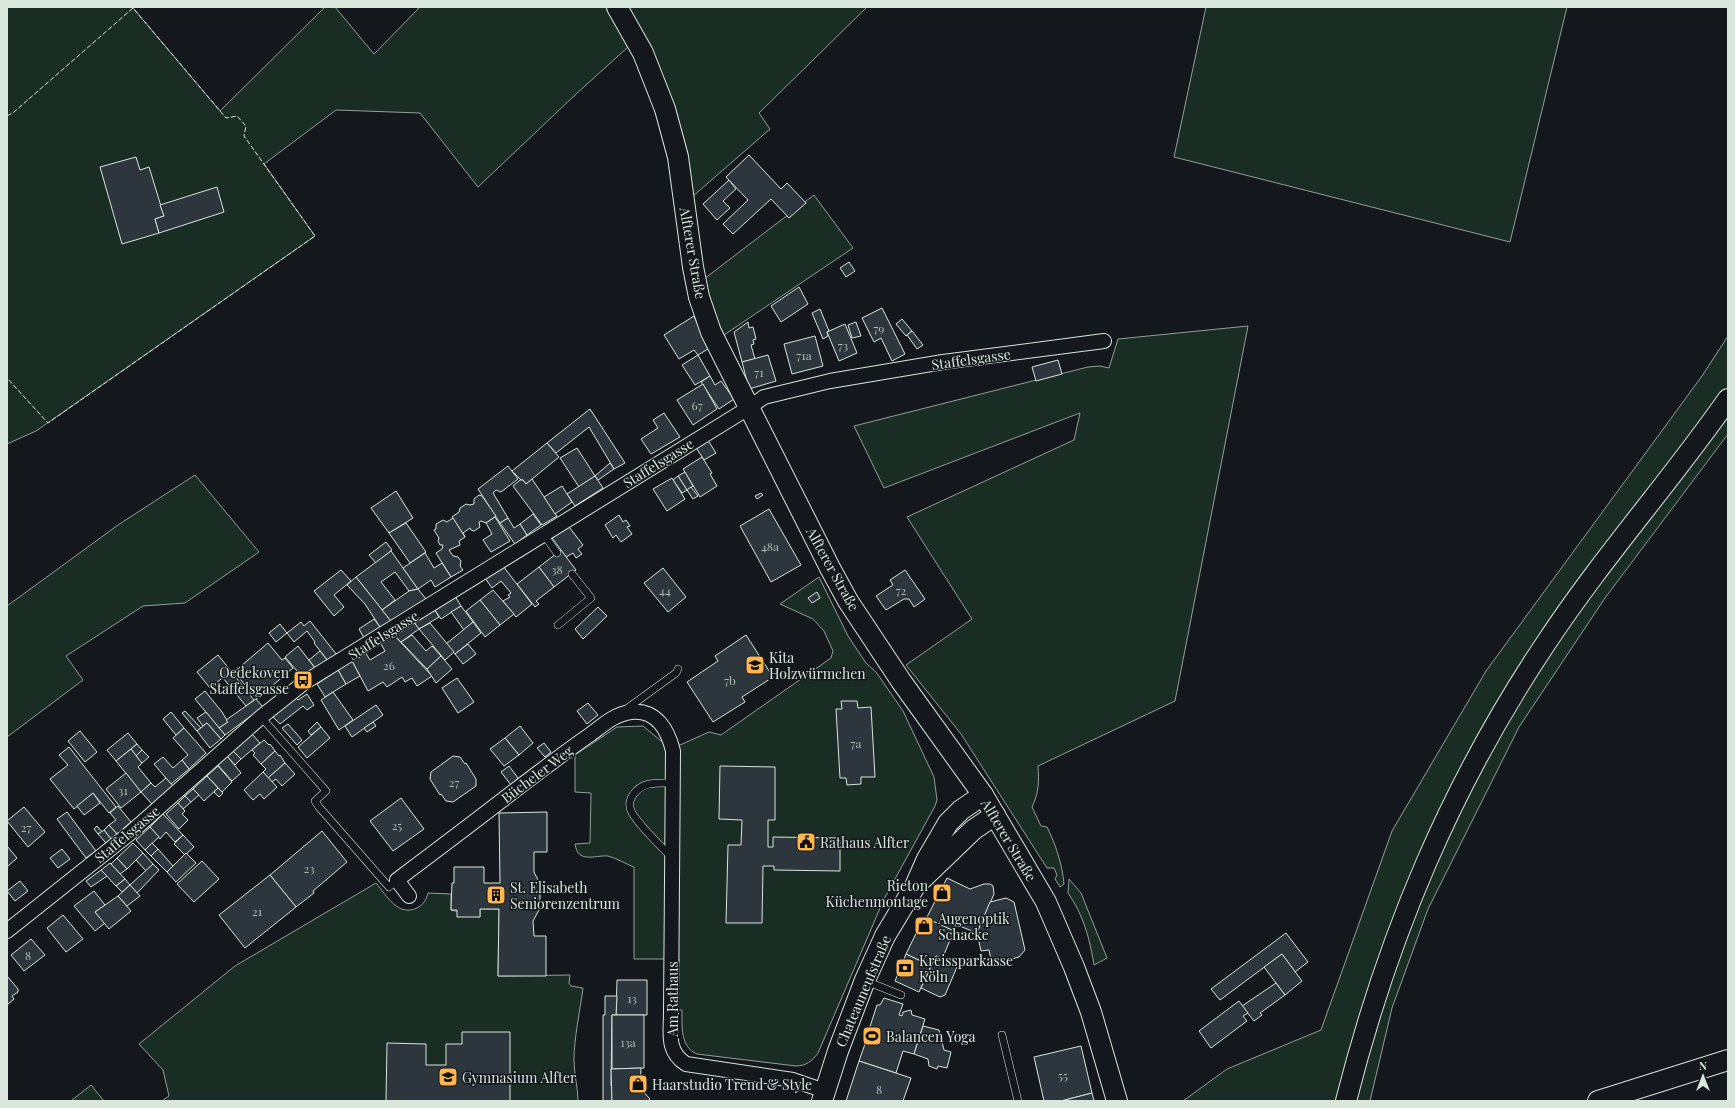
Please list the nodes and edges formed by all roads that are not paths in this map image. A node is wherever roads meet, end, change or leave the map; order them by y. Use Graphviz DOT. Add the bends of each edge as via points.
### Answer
graph roads {
  1 [pos="617,7"];
  2 [pos="1104,341"];
  3 [pos="1728,399"];
  4 [pos="750,407"];
  5 [pos="544,535"];
  6 [pos="557,553"];
  7 [pos="572,574"];
  8 [pos="558,626"];
  9 [pos="678,669"];
  10 [pos="261,716"];
  11 [pos="615,717"];
  12 [pos="673,783"];
  13 [pos="982,795"];
  14 [pos="995,815"];
  15 [pos="672,858"];
  16 [pos="397,880"];
  17 [pos="915,886"];
  18 [pos="409,896"];
  19 [pos="7,931"];
  20 [pos="866,980"];
  21 [pos="901,995"];
  22 [pos="1002,1035"];
  23 [pos="1728,1060"];
  24 [pos="824,1096"];
  25 [pos="1018,1101"];
  26 [pos="1117,1101"];
  27 [pos="1346,1101"];
  28 [pos="1598,1101"];
  1 -- 4 [label="street, Alfterer Straße" via="643,53 678,157 699,297 711,332"];
  2 -- 4 [label="street, Staffelsgasse" via="943,362 830,381 764,397"];
  3 -- 27 [label="street" via="1547,642 1475,760 1422,869 1402,920 1372,1006"];
  4 -- 5 [label="street, Staffelsgasse"];
  4 -- 13 [label="street, Alfterer Straße" via="848,601"];
  5 -- 6 [label="lane"];
  5 -- 10 [label="street, Staffelsgasse" via="305,682"];
  7 -- 8 [label="lane" via="591,598"];
  9 -- 11 [label="lane, Bücheler Weg"];
  10 -- 16 [label="lane" via="326,790 315,801 389,887"];
  10 -- 19 [label="street, Staffelsgasse" via="129,834"];
  11 -- 12 [label="street, Am Rathaus" via="631,712 643,713 658,720 670,738 673,751"];
  11 -- 16 [label="street, Bücheler Weg"];
  12 -- 15 [label="street, Am Rathaus"];
  12 -- 15 [label="lane" via="645,784 634,793 630,807 636,819"];
  13 -- 14 [label="street, Alfterer Straße"];
  13 -- 17 [label="street, Chateauneufstraße" via="960,810 948,823 927,858"];
  14 -- 17 [label="street, Chateauneufstraße" via="973,830"];
  14 -- 26 [label="street, Alfterer Straße" via="1046,902 1074,967 1091,1012"];
  15 -- 24 [label="street, Am Rathaus" via="671,1039 675,1054 686,1064 793,1080"];
  16 -- 18 [label="street"];
  17 -- 20 [label="street, Chateauneufstraße" via="885,936"];
  20 -- 21 [label="lane"];
  20 -- 24 [label="street, Chateauneufstraße" via="838,1051"];
  22 -- 25 [label="lane"];
  23 -- 28 [label="street"];
}
